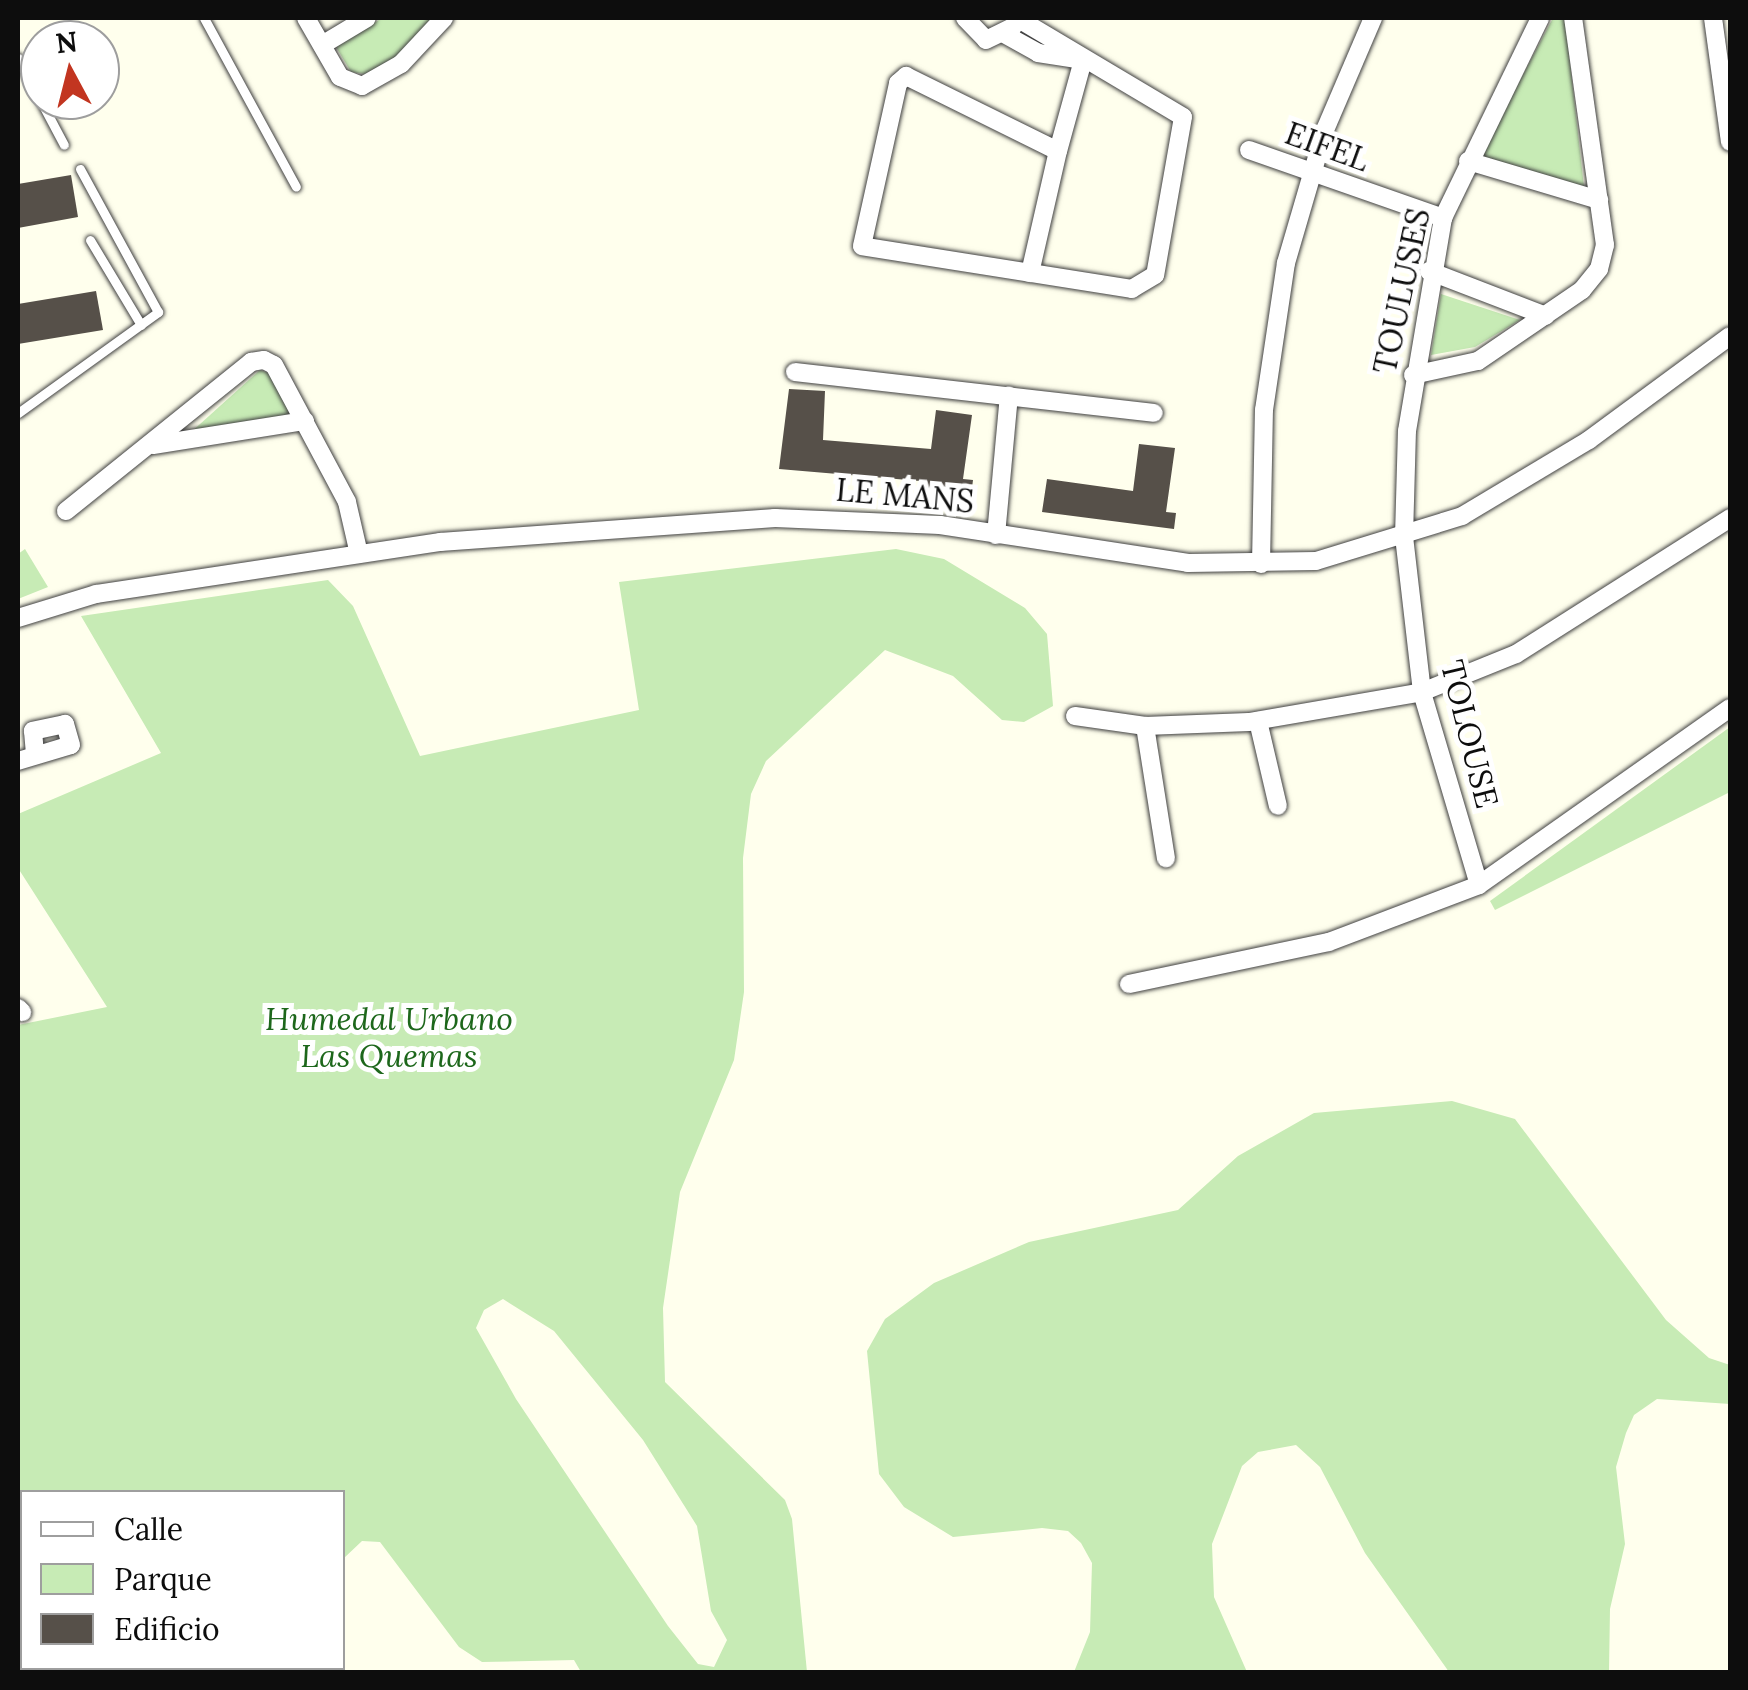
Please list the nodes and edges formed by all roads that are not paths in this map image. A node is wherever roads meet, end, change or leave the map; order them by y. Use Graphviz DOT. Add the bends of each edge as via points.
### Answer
graph roads {
  1 [pos="204,18"];
  2 [pos="306,18"];
  3 [pos="367,18"];
  4 [pos="444,18"];
  5 [pos="966,18"];
  6 [pos="1016,18"];
  7 [pos="1373,18"];
  8 [pos="1540,18"];
  9 [pos="1573,18"];
  10 [pos="1713,18"];
  11 [pos="1006,35"];
  12 [pos="322,45"];
  13 [pos="18,58"];
  14 [pos="1084,60"];
  15 [pos="1730,142"];
  16 [pos="64,145"];
  17 [pos="1058,150"];
  18 [pos="1249,150"];
  19 [pos="1468,161"];
  20 [pos="80,169"];
  21 [pos="1310,175"];
  22 [pos="296,188"];
  23 [pos="1599,200"];
  24 [pos="1443,218"];
  25 [pos="90,240"];
  26 [pos="1429,270"];
  27 [pos="1030,273"];
  28 [pos="1546,316"];
  29 [pos="141,325"];
  30 [pos="1730,336"];
  31 [pos="795,372"];
  32 [pos="1413,374"];
  33 [pos="1010,396"];
  34 [pos="18,413"];
  35 [pos="1154,413"];
  36 [pos="305,421"];
  37 [pos="153,444"];
  38 [pos="66,511"];
  39 [pos="1730,518"];
  40 [pos="996,535"];
  41 [pos="1404,537"];
  42 [pos="359,554"];
  43 [pos="1261,564"];
  44 [pos="18,618"];
  45 [pos="1422,692"];
  46 [pos="1730,708"];
  47 [pos="1075,716"];
  48 [pos="1258,721"];
  49 [pos="1145,726"];
  50 [pos="1278,806"];
  51 [pos="1166,858"];
  52 [pos="1479,885"];
  53 [pos="1129,984"];
  1 -- 22 [label="lane"];
  2 -- 12 [label="street"];
  3 -- 12 [label="street"];
  4 -- 12 [label="street" via="401,64 362,86 340,78"];
  5 -- 11 [label="street" via="976,36"];
  6 -- 11 [label="street"];
  6 -- 14 [label="street"];
  7 -- 21 [label="street"];
  8 -- 19 [label="street, TOULUSES"];
  9 -- 23 [label="street"];
  10 -- 15 [label="street"];
  11 -- 14 [label="street" via="1038,54"];
  13 -- 16 [label="lane"];
  14 -- 17 [label="street"];
  14 -- 27 [label="street" via="1183,117 1155,275 1132,289"];
  17 -- 27 [label="street"];
  17 -- 27 [label="street" via="906,76 860,234 873,252"];
  18 -- 21 [label="street, EIFEL"];
  19 -- 23 [label="street"];
  19 -- 24 [label="street, TOULUSES"];
  20 -- 29 [label="lane" via="158,312"];
  21 -- 24 [label="street, EIFEL"];
  21 -- 43 [label="street" via="1269,358"];
  23 -- 28 [label="street" via="1599,268"];
  24 -- 26 [label="street, TOULUSES"];
  25 -- 29 [label="lane"];
  26 -- 28 [label="street"];
  26 -- 32 [label="street, TOULUSES"];
  28 -- 32 [label="street" via="1478,361"];
  29 -- 34 [label="lane"];
  30 -- 41 [label="street, LE MANS" via="1524,482"];
  31 -- 33 [label="street"];
  32 -- 41 [label="street, TOULUSES"];
  33 -- 35 [label="street"];
  33 -- 40 [label="street"];
  36 -- 37 [label="street"];
  36 -- 37 [label="street" via="274,364 251,362"];
  36 -- 42 [label="street" via="347,502"];
  37 -- 38 [label="street"];
  39 -- 45 [label="street" via="1516,654"];
  40 -- 42 [label="street, LE MANS" via="886,520 775,518"];
  40 -- 43 [label="street, LE MANS" via="1188,564"];
  41 -- 43 [label="street, LE MANS" via="1330,558"];
  41 -- 45 [label="street, TOLOUSE"];
  42 -- 44 [label="street, LE MANS" via="96,594"];
  45 -- 48 [label="street"];
  45 -- 52 [label="street, TOLOUSE"];
  46 -- 52 [label="street"];
  47 -- 49 [label="street"];
  48 -- 49 [label="street"];
  48 -- 50 [label="street"];
  49 -- 51 [label="street"];
  52 -- 53 [label="street" via="1329,942"];
}
